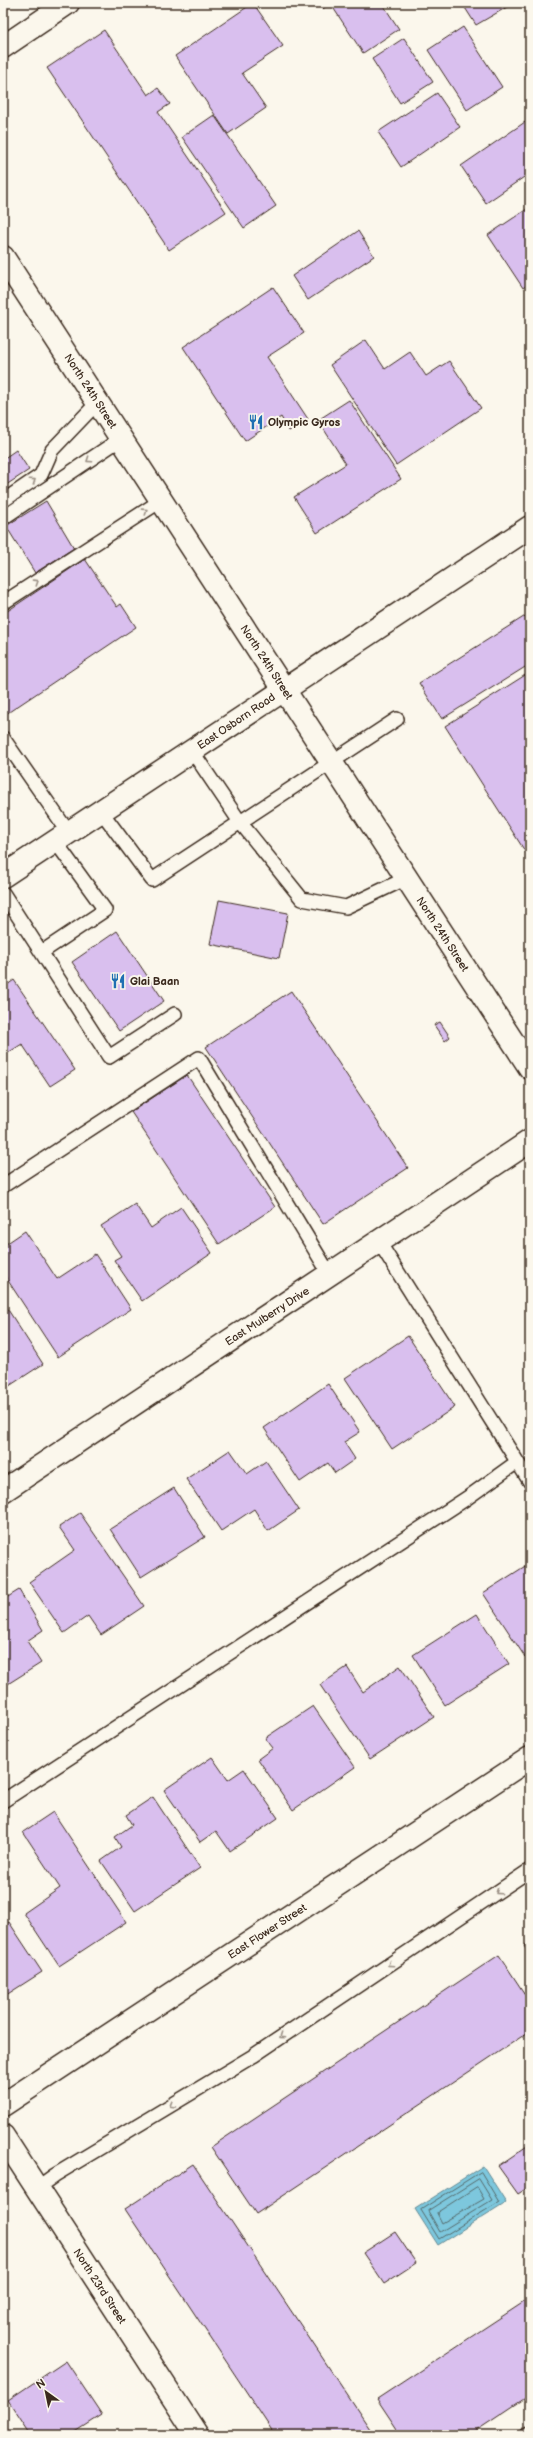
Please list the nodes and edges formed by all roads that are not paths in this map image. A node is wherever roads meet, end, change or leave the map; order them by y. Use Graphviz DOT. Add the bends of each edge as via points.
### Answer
graph roads {
  1 [pos="68,3"];
  2 [pos="3,47"];
  3 [pos="3,258"];
  4 [pos="98,402"];
  5 [pos="122,438"];
  6 [pos="162,500"];
  7 [pos="3,501"];
  8 [pos="3,518"];
  9 [pos="530,527"];
  10 [pos="3,603"];
  11 [pos="285,689"];
  12 [pos="397,719"];
  13 [pos="3,738"];
  14 [pos="192,751"];
  15 [pos="332,762"];
  16 [pos="101,811"];
  17 [pos="240,822"];
  18 [pos="62,837"];
  19 [pos="3,876"];
  20 [pos="407,878"];
  21 [pos="3,893"];
  22 [pos="42,952"];
  23 [pos="175,1014"];
  24 [pos="530,1068"];
  25 [pos="530,1141"];
  26 [pos="3,1186"];
  27 [pos="379,1242"];
  28 [pos="330,1275"];
  29 [pos="517,1462"];
  30 [pos="530,1482"];
  31 [pos="3,1491"];
  32 [pos="529,1761"];
  33 [pos="3,1801"];
  34 [pos="530,1870"];
  35 [pos="3,2105"];
  36 [pos="3,2136"];
  37 [pos="37,2188"];
  38 [pos="530,2433"];
  39 [pos="197,2435"];
  40 [pos="527,2435"];
  1 -- 2 [label="street"];
  3 -- 4 [label="street, North 24th Street"];
  4 -- 5 [label="street, North 24th Street"];
  7 -- 4 [label="lane, one-way" via="41,475 52,450"];
  5 -- 6 [label="street, North 24th Street"];
  5 -- 8 [label="lane, one-way"];
  10 -- 6 [label="lane, one-way"];
  6 -- 11 [label="street, North 24th Street"];
  9 -- 11 [label="street, East Osborn Road"];
  11 -- 14 [label="street, East Osborn Road"];
  11 -- 15 [label="street, North 24th Street"];
  12 -- 15 [label="lane"];
  13 -- 18 [label="lane"];
  14 -- 16 [label="street, East Osborn Road"];
  14 -- 17 [label="lane"];
  15 -- 17 [label="lane"];
  15 -- 20 [label="street, North 24th Street"];
  16 -- 17 [label="lane" via="152,880"];
  16 -- 18 [label="street, East Osborn Road"];
  17 -- 20 [label="lane" via="302,899 346,908"];
  18 -- 19 [label="street, East Osborn Road"];
  18 -- 22 [label="lane" via="105,910"];
  20 -- 24 [label="street, North 24th Street"];
  21 -- 22 [label="lane"];
  22 -- 23 [label="lane" via="110,1058"];
  25 -- 27 [label="street, East Mulberry Drive"];
  26 -- 28 [label="lane" via="199,1058"];
  27 -- 28 [label="street, East Mulberry Drive"];
  27 -- 29 [label="lane"];
  28 -- 31 [label="street, East Mulberry Drive"];
  29 -- 30 [label="lane"];
  29 -- 33 [label="lane" via="467,1498"];
  32 -- 35 [label="street, East Flower Street"];
  34 -- 37 [label="lane, one-way" via="253,2056"];
  36 -- 37 [label="street, North 23rd Street"];
  37 -- 39 [label="street, North 23rd Street"];
  38 -- 40 [label="lane"];
}
